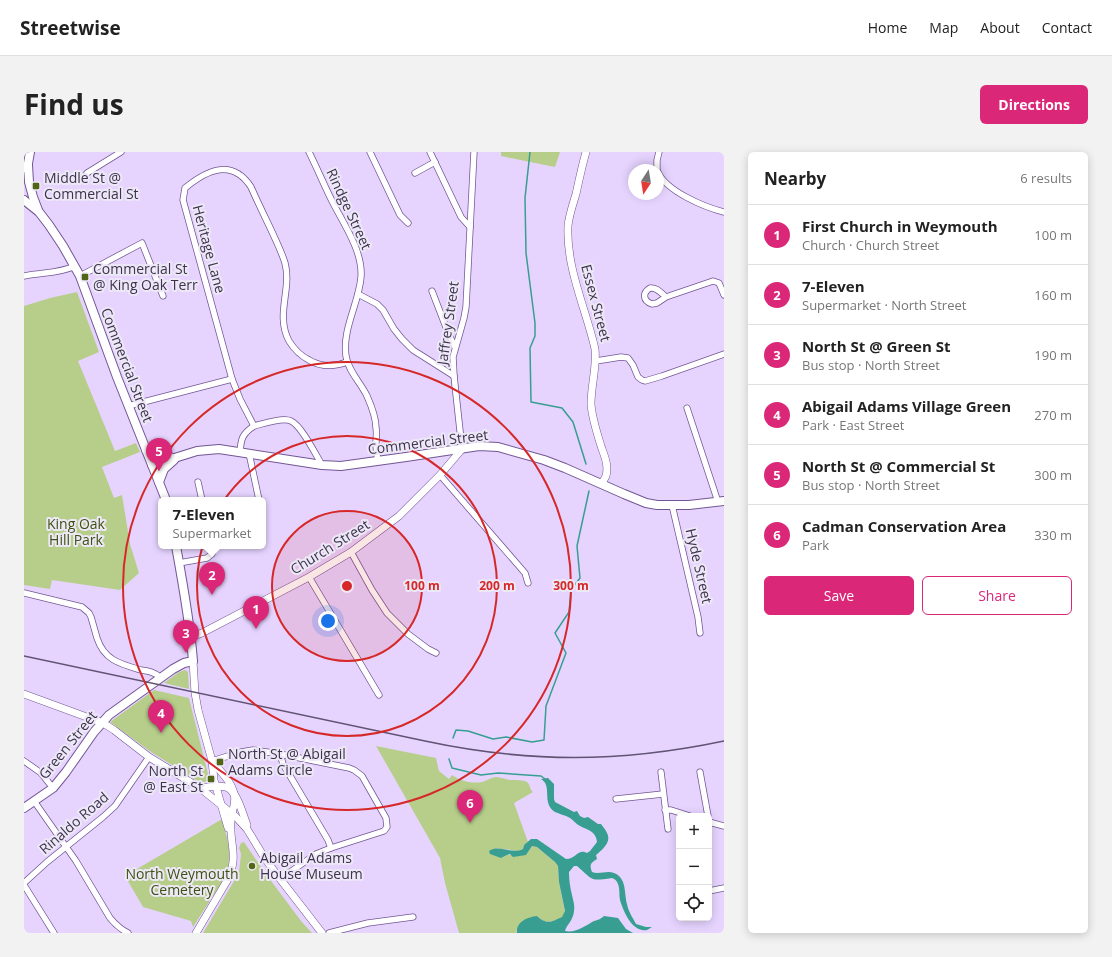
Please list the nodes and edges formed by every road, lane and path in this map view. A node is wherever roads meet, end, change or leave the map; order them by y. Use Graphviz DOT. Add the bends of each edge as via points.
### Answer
graph roads {
  1 [pos="30,152"];
  2 [pos="121,152"];
  3 [pos="309,152"];
  4 [pos="370,152"];
  5 [pos="430,152"];
  6 [pos="474,152"];
  7 [pos="586,152"];
  8 [pos="659,152"];
  9 [pos="435,162"];
  10 [pos="657,164"];
  11 [pos="28,165"];
  12 [pos="415,172"];
  13 [pos="87,173"];
  14 [pos="24,178"];
  15 [pos="664,181"];
  16 [pos="24,200"];
  17 [pos="39,212"];
  18 [pos="724,212"];
  19 [pos="408,222"];
  20 [pos="470,228"];
  21 [pos="75,266"];
  22 [pos="24,276"];
  23 [pos="80,276"];
  24 [pos="432,291"];
  25 [pos="358,294"];
  26 [pos="724,294"];
  27 [pos="163,296"];
  28 [pos="666,297"];
  29 [pos="455,347"];
  30 [pos="724,354"];
  31 [pos="596,361"];
  32 [pos="347,362"];
  33 [pos="454,376"];
  34 [pos="232,379"];
  35 [pos="128,406"];
  36 [pos="687,408"];
  37 [pos="254,426"];
  38 [pos="462,449"];
  39 [pos="146,450"];
  40 [pos="240,452"];
  41 [pos="249,453"];
  42 [pos="176,458"];
  43 [pos="378,461"];
  44 [pos="152,464"];
  45 [pos="322,465"];
  46 [pos="440,475"];
  47 [pos="159,482"];
  48 [pos="198,482"];
  49 [pos="602,484"];
  50 [pos="165,497"];
  51 [pos="201,497"];
  52 [pos="258,497"];
  53 [pos="721,501"];
  54 [pos="672,506"];
  55 [pos="177,549"];
  56 [pos="211,549"];
  57 [pos="351,552"];
  58 [pos="179,563"];
  59 [pos="309,577"];
  60 [pos="528,583"];
  61 [pos="24,593"];
  62 [pos="700,633"];
  63 [pos="191,637"];
  64 [pos="436,653"];
  65 [pos="193,661"];
  66 [pos="160,678"];
  67 [pos="24,694"];
  68 [pos="379,695"];
  69 [pos="103,723"];
  70 [pos="280,754"];
  71 [pos="149,757"];
  72 [pos="24,761"];
  73 [pos="212,761"];
  74 [pos="660,772"];
  75 [pos="700,772"];
  76 [pos="216,787"];
  77 [pos="53,788"];
  78 [pos="200,788"];
  79 [pos="234,793"];
  80 [pos="663,794"];
  81 [pos="616,799"];
  82 [pos="34,801"];
  83 [pos="222,806"];
  84 [pos="24,808"];
  85 [pos="665,810"];
  86 [pos="232,813"];
  87 [pos="680,813"];
  88 [pos="707,813"];
  89 [pos="712,823"];
  90 [pos="724,826"];
  91 [pos="668,829"];
  92 [pos="250,833"];
  93 [pos="232,840"];
  94 [pos="66,848"];
  95 [pos="331,848"];
  96 [pos="280,879"];
  97 [pos="24,884"];
  98 [pos="724,888"];
  99 [pos="712,890"];
  100 [pos="413,917"];
  101 [pos="54,933"];
  102 [pos="128,933"];
  103 [pos="196,933"];
  104 [pos="322,933"];
  105 [pos="329,933"];
  1 -- 11 [label="main road"];
  2 -- 13 [label="street"];
  3 -- 25 [label="street, Rindge Street" via="359,256 361,277"];
  4 -- 19 [label="street" via="400,215"];
  5 -- 9 [label="street"];
  6 -- 20 [label="street, Jaffrey Street"];
  7 -- 31 [label="street, Essex Street" via="570,214 568,244 572,268 594,342"];
  8 -- 10 [label="street"];
  9 -- 12 [label="street"];
  9 -- 20 [label="street" via="461,216"];
  11 -- 14 [label="main road"];
  11 -- 17 [label="main road" via="29,182"];
  15 -- 18 [label="street" via="693,201"];
  16 -- 17 [label="main road, Commercial Street"];
  17 -- 21 [label="main road, Commercial Street"];
  20 -- 29 [label="street, Jaffrey Street" via="466,307"];
  21 -- 22 [label="street" via="67,270"];
  21 -- 23 [label="main road, Commercial Street"];
  23 -- 27 [label="street" via="142,243"];
  23 -- 35 [label="main road, Commercial Street"];
  24 -- 29 [label="street"];
  25 -- 32 [label="street, Rindge Street" via="346,335"];
  25 -- 33 [label="street" via="383,310 394,329 413,350"];
  26 -- 28 [label="street" via="717,282 710,281"];
  29 -- 33 [label="street, Jaffrey Street"];
  30 -- 31 [label="street" via="645,381 638,377 628,358"];
  31 -- 49 [label="street, Essex Street" via="591,404 607,468"];
  32 -- 34 [label="street, Heritage Lane" via="332,366 316,364 305,359 292,345 283,321 286,279 284,261 246,179 239,173 222,170 207,174 185,188 183,200"];
  32 -- 43 [label="street, Rindge Street" via="367,395 374,416"];
  33 -- 38 [label="street, Jaffrey Street"];
  34 -- 35 [label="street"];
  34 -- 37 [label="street, Heritage Lane"];
  35 -- 39 [label="main road, Commercial Street"];
  36 -- 53 [label="street"];
  37 -- 40 [label="street" via="243,435"];
  37 -- 45 [label="street" via="286,419 292,421 302,431"];
  38 -- 43 [label="main road, Commercial Street"];
  38 -- 46 [label="street, Church Street"];
  38 -- 49 [label="main road, Commercial Street" via="479,446 498,447 551,463"];
  39 -- 42 [label="main road" via="158,456"];
  39 -- 44 [label="main road, Commercial Street"];
  40 -- 41 [label="main road, Commercial Street"];
  40 -- 42 [label="main road, Commercial Street" via="219,449 197,451"];
  41 -- 45 [label="main road, Commercial Street"];
  41 -- 52 [label="street"];
  42 -- 44 [label="main road, Commercial Street"];
  42 -- 47 [label="main road" via="164,469"];
  43 -- 45 [label="main road, Commercial Street" via="342,466"];
  44 -- 47 [label="main road"];
  46 -- 57 [label="street, Church Street" via="399,516"];
  46 -- 60 [label="street" via="525,573"];
  47 -- 50 [label="main road"];
  48 -- 51 [label="street"];
  49 -- 54 [label="main road, Commercial Street" via="646,503"];
  53 -- 54 [label="main road, Commercial Street"];
  54 -- 62 [label="street, Hyde Street"];
  55 -- 58 [label="main road"];
  56 -- 58 [label="street" via="212,554 207,558"];
  57 -- 59 [label="street, Church Street"];
  57 -- 64 [label="street" via="387,613 408,634"];
  58 -- 63 [label="main road"];
  59 -- 63 [label="street, Church Street"];
  59 -- 68 [label="street"];
  61 -- 66 [label="street" via="82,607 89,613 98,641 107,655 119,663 153,673"];
  63 -- 65 [label="main road"];
  65 -- 66 [label="main road, Green Street"];
  65 -- 73 [label="street" via="197,705"];
  66 -- 69 [label="main road, Green Street" via="109,715"];
  67 -- 69 [label="street"];
  69 -- 71 [label="street"];
  69 -- 77 [label="main road, Green Street"];
  70 -- 73 [label="street" via="253,750"];
  70 -- 95 [label="street" via="283,764"];
  70 -- 95 [label="street" via="354,770 362,776 386,818 387,827 384,831"];
  71 -- 78 [label="street"];
  71 -- 94 [label="street, Rinaldo Road" via="115,806"];
  72 -- 77 [label="street" via="41,773"];
  73 -- 76 [label="street"];
  73 -- 79 [label="street"];
  74 -- 80 [label="street"];
  75 -- 88 [label="street"];
  76 -- 78 [label="street"];
  76 -- 79 [label="street" via="228,788"];
  76 -- 83 [label="street"];
  77 -- 82 [label="main road, Green Street"];
  78 -- 83 [label="street"];
  79 -- 86 [label="street"];
  79 -- 92 [label="street"];
  80 -- 81 [label="street"];
  80 -- 85 [label="street"];
  82 -- 84 [label="main road, Green Street"];
  82 -- 94 [label="street"];
  83 -- 86 [label="street"];
  83 -- 93 [label="street"];
  85 -- 87 [label="street"];
  85 -- 91 [label="street"];
  86 -- 92 [label="street"];
  86 -- 93 [label="street"];
  89 -- 90 [label="street"];
  92 -- 96 [label="street"];
  93 -- 103 [label="street" via="234,858 230,873"];
  94 -- 97 [label="street, Rinaldo Road"];
  94 -- 102 [label="street" via="110,918"];
  95 -- 96 [label="street" via="316,854"];
  96 -- 104 [label="street"];
  97 -- 101 [label="street"];
  98 -- 99 [label="street"];
  100 -- 105 [label="street" via="368,923"];
}
